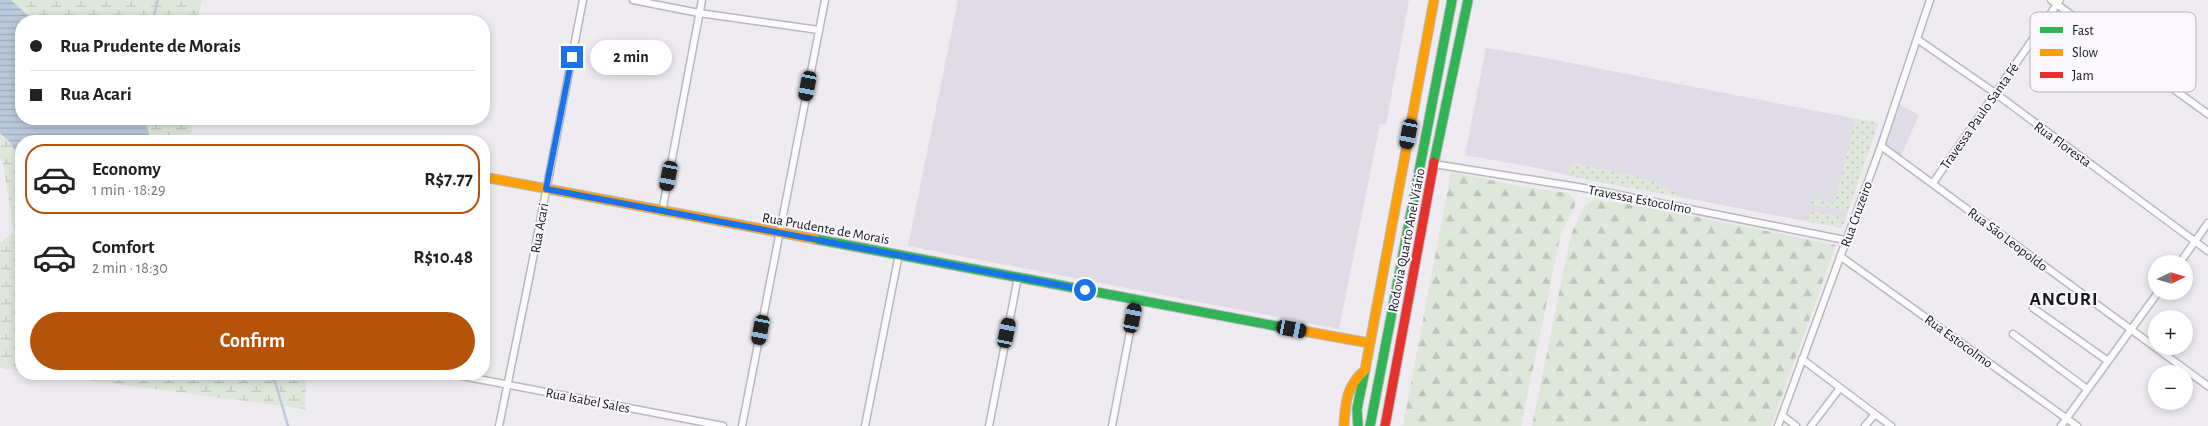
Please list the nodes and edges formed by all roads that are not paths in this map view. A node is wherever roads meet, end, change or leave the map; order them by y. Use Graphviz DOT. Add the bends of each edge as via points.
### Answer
graph roads {
  1 [pos="583,0"];
  2 [pos="633,0"];
  3 [pos="702,0"];
  4 [pos="825,0"];
  5 [pos="1434,0"];
  6 [pos="1452,0"];
  7 [pos="1468,0"];
  8 [pos="1930,0"];
  9 [pos="2051,0"];
  10 [pos="2059,2"];
  11 [pos="2072,12"];
  12 [pos="699,13"];
  13 [pos="819,30"];
  14 [pos="1917,39"];
  15 [pos="2030,44"];
  16 [pos="2179,92"];
  17 [pos="1996,93"];
  18 [pos="2208,114"];
  19 [pos="1880,146"];
  20 [pos="1434,164"];
  21 [pos="490,178"];
  22 [pos="1933,183"];
  23 [pos="546,189"];
  24 [pos="662,212"];
  25 [pos="2208,223"];
  26 [pos="781,234"];
  27 [pos="1845,240"];
  28 [pos="2195,241"];
  29 [pos="2208,251"];
  30 [pos="898,254"];
  31 [pos="2185,255"];
  32 [pos="1840,256"];
  33 [pos="1018,277"];
  34 [pos="1136,300"];
  35 [pos="2152,300"];
  36 [pos="2034,308"];
  37 [pos="2130,330"];
  38 [pos="2012,334"];
  39 [pos="1369,343"];
  40 [pos="1802,359"];
  41 [pos="2108,361"];
  42 [pos="1364,370"];
  43 [pos="485,380"];
  44 [pos="507,384"];
  45 [pos="2208,386"];
  46 [pos="1840,388"];
  47 [pos="2088,390"];
  48 [pos="1875,414"];
  49 [pos="1782,415"];
  50 [pos="2066,418"];
  51 [pos="499,426"];
  52 [pos="723,426"];
  53 [pos="742,426"];
  54 [pos="865,426"];
  55 [pos="989,426"];
  56 [pos="1112,426"];
  57 [pos="1344,426"];
  58 [pos="1358,426"];
  59 [pos="1370,426"];
  60 [pos="1385,426"];
  61 [pos="1778,426"];
  62 [pos="1796,426"];
  63 [pos="1811,426"];
  64 [pos="1866,426"];
  65 [pos="1891,426"];
  66 [pos="2061,426"];
  67 [pos="2077,426"];
  1 -- 23 [label="street, Rua Acari"];
  2 -- 12 [label="street"];
  3 -- 12 [label="street"];
  4 -- 13 [label="street"];
  5 -- 39 [label="main road"];
  6 -- 59 [label="main road, Rodovia Quarto Anel Viário"];
  7 -- 20 [label="main road, Rodovia Quarto Anel Viário"];
  8 -- 14 [label="street, Rua Cruzeiro"];
  9 -- 10 [label="street"];
  10 -- 11 [label="street"];
  12 -- 13 [label="street"];
  12 -- 24 [label="street"];
  13 -- 26 [label="street"];
  14 -- 17 [label="street, Rua Floresta"];
  14 -- 19 [label="street, Rua Cruzeiro"];
  15 -- 17 [label="street, Travessa Paulo Santa Fé"];
  16 -- 18 [label="street"];
  17 -- 22 [label="street, Travessa Paulo Santa Fé"];
  17 -- 28 [label="street, Rua Floresta"];
  19 -- 22 [label="street, Rua São Leopoldo"];
  19 -- 27 [label="street, Rua Cruzeiro"];
  20 -- 27 [label="street, Travessa Estocolmo" via="1584,188"];
  20 -- 60 [label="main road, Rodovia Quarto Anel Viário"];
  21 -- 23 [label="main road, Rua Prudente de Morais"];
  22 -- 37 [label="street, Rua São Leopoldo"];
  23 -- 24 [label="main road, Rua Prudente de Morais"];
  23 -- 44 [label="street, Rua Acari"];
  24 -- 26 [label="main road, Rua Prudente de Morais"];
  25 -- 28 [label="street"];
  26 -- 30 [label="main road, Rua Prudente de Morais"];
  26 -- 53 [label="street"];
  27 -- 32 [label="street, Rua Cruzeiro"];
  28 -- 29 [label="street, Rua Floresta"];
  28 -- 31 [label="street"];
  30 -- 33 [label="main road, Rua Prudente de Morais"];
  30 -- 54 [label="street"];
  32 -- 40 [label="street, Rua Cruzeiro"];
  32 -- 50 [label="street, Rua Estocolmo"];
  33 -- 34 [label="main road, Rua Prudente de Morais"];
  33 -- 55 [label="street"];
  34 -- 39 [label="main road, Rua Prudente de Morais"];
  34 -- 56 [label="street"];
  35 -- 37 [label="street"];
  36 -- 41 [label="street"];
  37 -- 41 [label="street"];
  37 -- 45 [label="street, Rua São Leopoldo"];
  38 -- 47 [label="street"];
  39 -- 42 [label="main road"];
  40 -- 46 [label="street"];
  40 -- 49 [label="street, Rua Cruzeiro"];
  41 -- 47 [label="street"];
  42 -- 57 [label="main road" via="1350,384"];
  42 -- 58 [label="main road" via="1357,409"];
  43 -- 44 [label="street, Rua Isabel Sales"];
  44 -- 51 [label="street, Rua Acari"];
  44 -- 52 [label="street, Rua Isabel Sales"];
  46 -- 48 [label="street"];
  46 -- 63 [label="street"];
  47 -- 50 [label="street"];
  48 -- 64 [label="street"];
  48 -- 65 [label="street"];
  49 -- 61 [label="street, Rua Cruzeiro"];
  49 -- 62 [label="street"];
  50 -- 66 [label="street"];
  50 -- 67 [label="street, Rua Estocolmo"];
}
